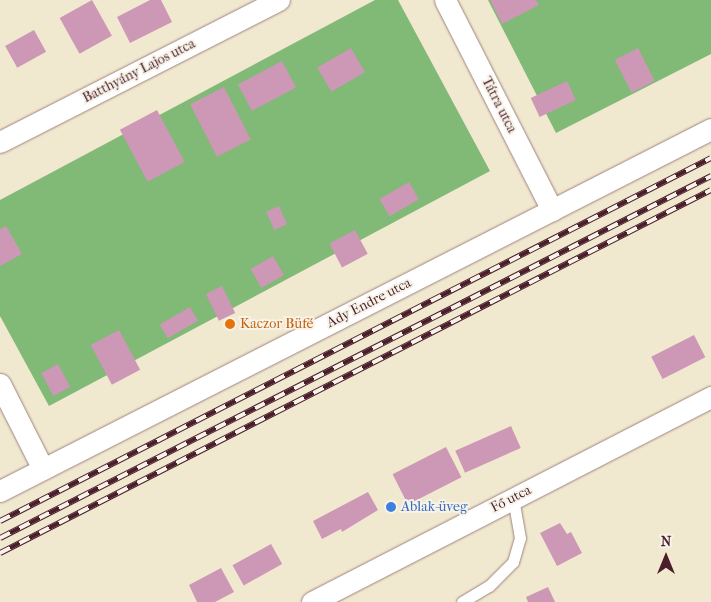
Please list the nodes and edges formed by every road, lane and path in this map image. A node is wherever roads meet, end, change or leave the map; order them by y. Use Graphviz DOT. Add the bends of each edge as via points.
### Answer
graph roads {
  1 [pos="279,0"];
  2 [pos="445,0"];
  3 [pos="711,129"];
  4 [pos="0,142"];
  5 [pos="552,210"];
  6 [pos="0,384"];
  7 [pos="711,397"];
  8 [pos="43,469"];
  9 [pos="0,491"];
  10 [pos="513,498"];
  11 [pos="312,602"];
  12 [pos="462,602"];
  1 -- 4 [label="street, Batthyány Lajos utca"];
  2 -- 5 [label="street, Tátra utca"];
  3 -- 5 [label="street, Ady Endre utca"];
  5 -- 8 [label="street, Ady Endre utca"];
  6 -- 8 [label="street"];
  7 -- 10 [label="street, Fő utca"];
  8 -- 9 [label="street, Ady Endre utca"];
  10 -- 11 [label="street, Fő utca"];
  10 -- 12 [label="lane" via="520,538 512,562 489,586"];
}
